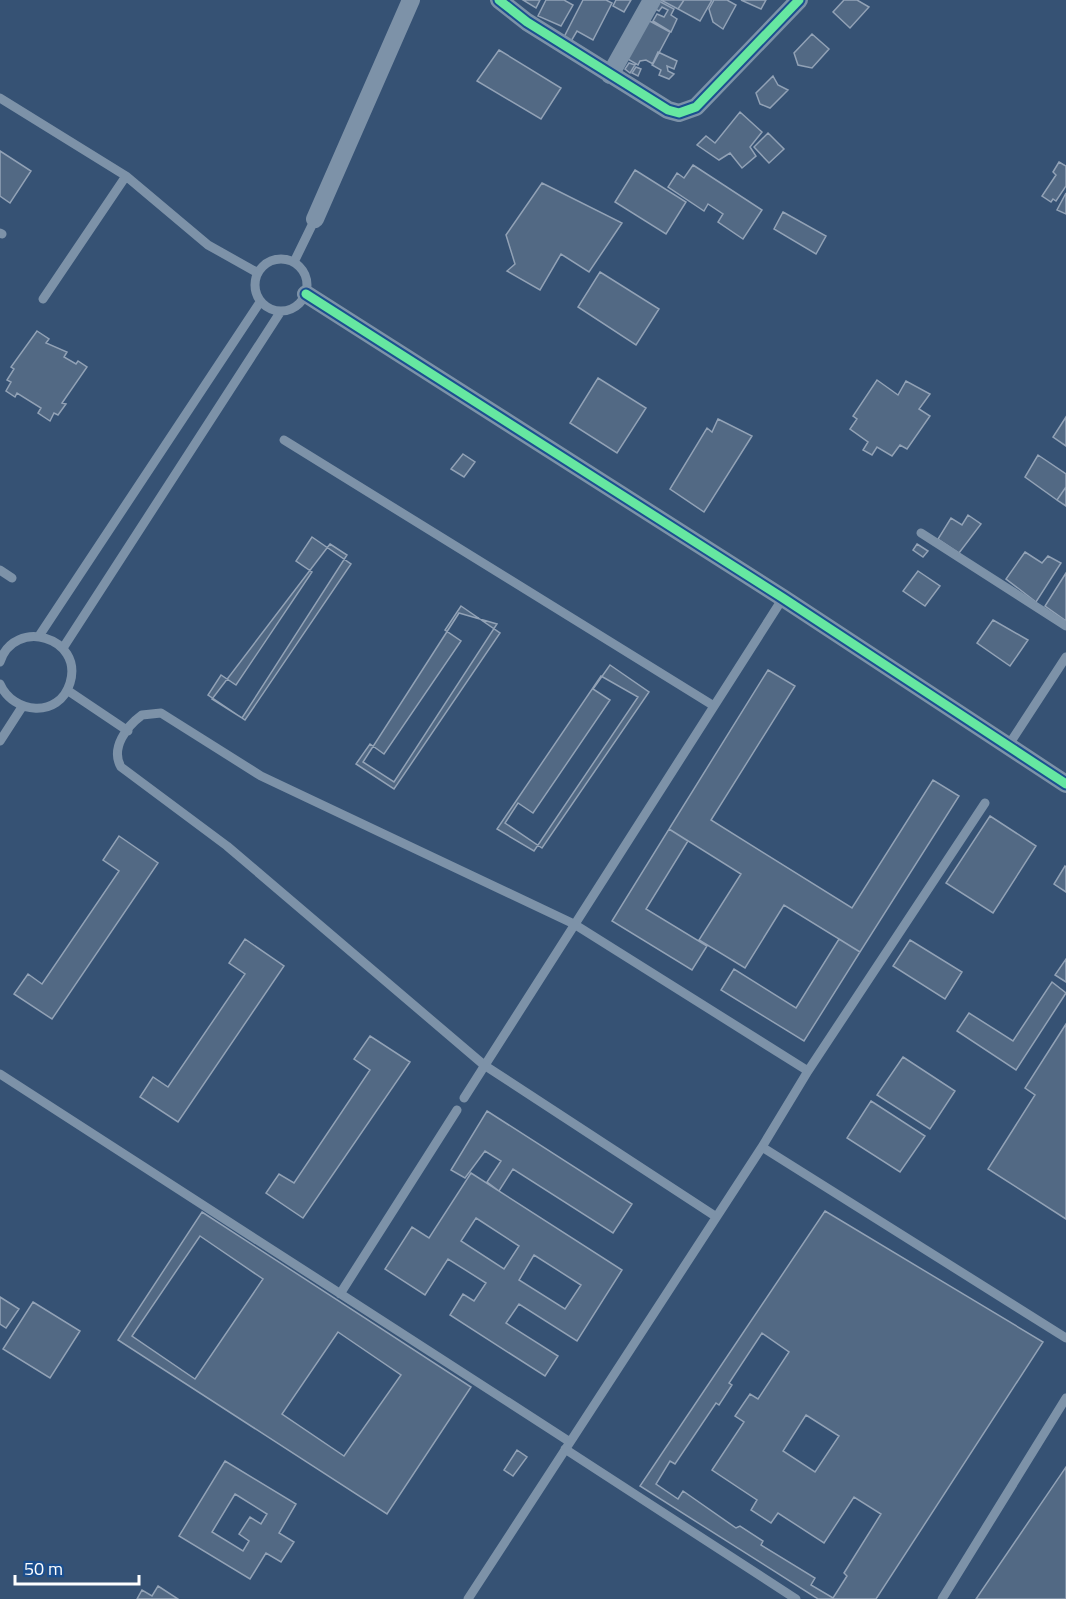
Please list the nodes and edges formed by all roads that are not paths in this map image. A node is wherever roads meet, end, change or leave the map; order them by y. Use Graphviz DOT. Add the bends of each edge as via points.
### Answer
graph roads {
  1 [pos="411,0"];
  2 [pos="499,0"];
  3 [pos="652,0"];
  4 [pos="799,0"];
  5 [pos="610,75"];
  6 [pos="0,98"];
  7 [pos="126,176"];
  8 [pos="315,219"];
  9 [pos="294,262"];
  10 [pos="258,273"];
  11 [pos="306,294"];
  12 [pos="43,299"];
  13 [pos="260,302"];
  14 [pos="281,311"];
  15 [pos="284,440"];
  16 [pos="921,533"];
  17 [pos="0,570"];
  18 [pos="12,578"];
  19 [pos="783,598"];
  20 [pos="1066,626"];
  21 [pos="39,636"];
  22 [pos="63,648"];
  23 [pos="1066,657"];
  24 [pos="0,662"];
  25 [pos="67,690"];
  26 [pos="2,693"];
  27 [pos="714,706"];
  28 [pos="22,707"];
  29 [pos="128,731"];
  30 [pos="0,741"];
  31 [pos="1008,746"];
  32 [pos="1066,784"];
  33 [pos="985,803"];
  34 [pos="574,924"];
  35 [pos="484,1065"];
  36 [pos="808,1071"];
  37 [pos="0,1074"];
  38 [pos="464,1098"];
  39 [pos="457,1110"];
  40 [pos="762,1147"];
  41 [pos="715,1216"];
  42 [pos="340,1294"];
  43 [pos="1066,1338"];
  44 [pos="1066,1398"];
  45 [pos="567,1445"];
  46 [pos="468,1599"];
  47 [pos="796,1599"];
  48 [pos="942,1599"];
  1 -- 8 [label="street"];
  2 -- 5 [label="street"];
  3 -- 5 [label="street"];
  4 -- 5 [label="street" via="687,112 668,110"];
  6 -- 7 [label="lane"];
  7 -- 10 [label="lane" via="208,244"];
  7 -- 12 [label="lane"];
  8 -- 9 [label="lane"];
  9 -- 10 [label="lane" via="270,261"];
  9 -- 11 [label="lane" via="306,276"];
  10 -- 13 [label="lane" via="256,293"];
  11 -- 14 [label="lane" via="294,308"];
  11 -- 19 [label="street"];
  13 -- 14 [label="lane"];
  13 -- 21 [label="lane"];
  14 -- 22 [label="lane"];
  15 -- 27 [label="lane"];
  16 -- 20 [label="lane"];
  17 -- 18 [label="lane"];
  19 -- 27 [label="lane"];
  19 -- 31 [label="street"];
  21 -- 22 [label="lane"];
  21 -- 24 [label="lane" via="13,644"];
  22 -- 25 [label="lane" via="71,664"];
  23 -- 31 [label="lane"];
  25 -- 28 [label="lane" via="48,707"];
  25 -- 29 [label="lane"];
  26 -- 28 [label="lane"];
  27 -- 34 [label="lane"];
  28 -- 30 [label="lane"];
  29 -- 34 [label="lane" via="142,715 161,713 261,776"];
  29 -- 35 [label="lane" via="117,748 121,767 227,846"];
  31 -- 32 [label="street"];
  33 -- 36 [label="lane"];
  34 -- 35 [label="lane"];
  34 -- 36 [label="lane"];
  35 -- 38 [label="lane"];
  35 -- 41 [label="lane"];
  36 -- 40 [label="lane"];
  37 -- 42 [label="lane"];
  39 -- 42 [label="lane"];
  40 -- 41 [label="lane"];
  40 -- 43 [label="lane"];
  41 -- 45 [label="lane"];
  42 -- 45 [label="lane"];
  44 -- 48 [label="lane"];
  45 -- 46 [label="lane"];
  45 -- 47 [label="lane"];
}
